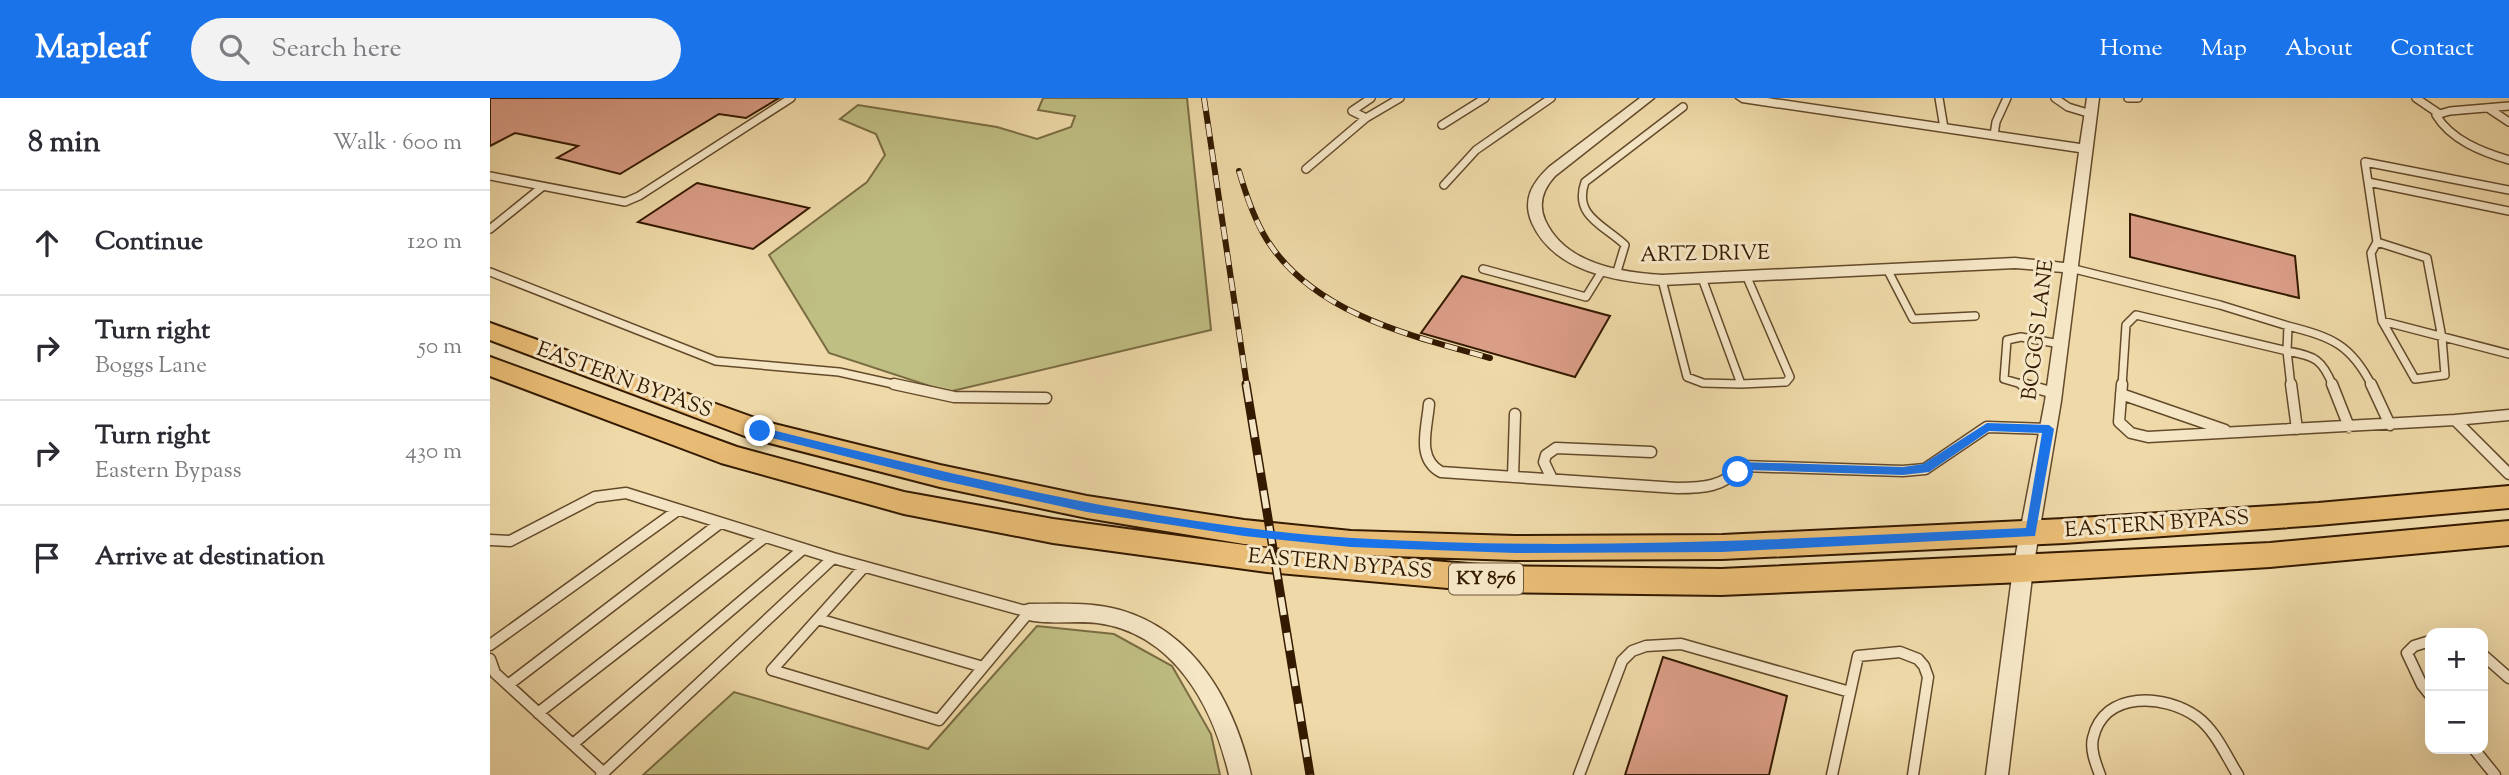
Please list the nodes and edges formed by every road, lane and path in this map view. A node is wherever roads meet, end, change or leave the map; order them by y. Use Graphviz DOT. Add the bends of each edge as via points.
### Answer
graph roads {
  1 [pos="791,98"];
  2 [pos="1371,98"];
  3 [pos="1400,98"];
  4 [pos="1485,98"];
  5 [pos="1551,98"];
  6 [pos="1648,98"];
  7 [pos="1742,98"];
  8 [pos="1939,98"];
  9 [pos="2007,98"];
  10 [pos="2055,98"];
  11 [pos="2128,98"];
  12 [pos="2138,98"];
  13 [pos="2416,98"];
  14 [pos="1761,99"];
  15 [pos="2092,106"];
  16 [pos="2509,106"];
  17 [pos="1684,107"];
  18 [pos="2488,108"];
  19 [pos="2438,113"];
  20 [pos="1366,118"];
  21 [pos="2509,122"];
  22 [pos="1442,125"];
  23 [pos="1944,128"];
  24 [pos="1994,135"];
  25 [pos="2086,149"];
  26 [pos="2509,160"];
  27 [pos="1306,169"];
  28 [pos="490,176"];
  29 [pos="2368,182"];
  30 [pos="1444,185"];
  31 [pos="542,187"];
  32 [pos="2509,190"];
  33 [pos="2509,211"];
  34 [pos="490,229"];
  35 [pos="2377,242"];
  36 [pos="2070,268"];
  37 [pos="1483,269"];
  38 [pos="1887,269"];
  39 [pos="490,272"];
  40 [pos="1609,273"];
  41 [pos="1746,275"];
  42 [pos="1702,278"];
  43 [pos="1662,280"];
  44 [pos="1975,316"];
  45 [pos="2382,321"];
  46 [pos="2288,326"];
  47 [pos="490,331"];
  48 [pos="2442,338"];
  49 [pos="2060,344"];
  50 [pos="2287,351"];
  51 [pos="2508,356"];
  52 [pos="490,366"];
  53 [pos="1741,384"];
  54 [pos="2054,393"];
  55 [pos="2121,394"];
  56 [pos="1046,398"];
  57 [pos="1429,404"];
  58 [pos="1516,414"];
  59 [pos="2509,415"];
  60 [pos="2455,420"];
  61 [pos="2390,425"];
  62 [pos="2349,427"];
  63 [pos="2049,429"];
  64 [pos="2297,429"];
  65 [pos="2231,432"];
  66 [pos="1651,452"];
  67 [pos="2509,474"];
  68 [pos="1513,477"];
  69 [pos="1552,479"];
  70 [pos="2509,497"];
  71 [pos="678,510"];
  72 [pos="720,523"];
  73 [pos="2031,533"];
  74 [pos="2509,533"];
  75 [pos="765,537"];
  76 [pos="490,540"];
  77 [pos="803,549"];
  78 [pos="833,558"];
  79 [pos="864,567"];
  80 [pos="2024,569"];
  81 [pos="1029,612"];
  82 [pos="818,619"];
  83 [pos="2425,643"];
  84 [pos="490,645"];
  85 [pos="490,659"];
  86 [pos="2488,659"];
  87 [pos="983,667"];
  88 [pos="2509,678"];
  89 [pos="508,685"];
  90 [pos="2425,689"];
  91 [pos="1850,692"];
  92 [pos="538,713"];
  93 [pos="573,744"];
  94 [pos="2478,754"];
  95 [pos="603,774"];
  96 [pos="1240,775"];
  97 [pos="1579,775"];
  98 [pos="1832,775"];
  99 [pos="1913,775"];
  100 [pos="1997,775"];
  101 [pos="2100,775"];
  102 [pos="2238,775"];
  103 [pos="2496,775"];
  1 -- 31 [label="lane" via="632,200 620,202"];
  2 -- 20 [label="lane" via="1352,108"];
  3 -- 20 [label="lane"];
  4 -- 22 [label="lane"];
  5 -- 30 [label="lane" via="1476,150"];
  6 -- 40 [label="street, ARTZ DRIVE" via="1550,173 1537,189 1537,220 1551,241 1575,259"];
  7 -- 14 [label="street"];
  8 -- 23 [label="lane"];
  9 -- 24 [label="lane"];
  10 -- 15 [label="lane" via="2068,107"];
  11 -- 12 [label="lane"];
  13 -- 19 [label="lane"];
  14 -- 23 [label="street"];
  15 -- 25 [label="street, BOGGS LANE"];
  16 -- 18 [label="lane"];
  17 -- 40 [label="lane" via="1586,182 1580,192 1590,218 1625,245"];
  18 -- 19 [label="lane"];
  18 -- 21 [label="lane"];
  19 -- 26 [label="lane" via="2436,118 2477,149"];
  20 -- 27 [label="lane"];
  23 -- 24 [label="street"];
  24 -- 25 [label="street"];
  25 -- 36 [label="street, BOGGS LANE"];
  28 -- 31 [label="lane"];
  29 -- 32 [label="lane" via="2365,162"];
  29 -- 33 [label="lane"];
  29 -- 35 [label="lane"];
  31 -- 34 [label="lane"];
  35 -- 45 [label="lane" via="2371,253"];
  35 -- 48 [label="lane" via="2427,258"];
  36 -- 38 [label="street, ARTZ DRIVE" via="2015,263"];
  36 -- 46 [label="lane"];
  36 -- 49 [label="street, BOGGS LANE"];
  37 -- 40 [label="lane" via="1586,297"];
  38 -- 41 [label="street, ARTZ DRIVE"];
  38 -- 44 [label="lane" via="1913,319"];
  39 -- 56 [label="lane" via="716,361 839,372 954,397"];
  40 -- 43 [label="street, ARTZ DRIVE"];
  41 -- 42 [label="street, ARTZ DRIVE"];
  41 -- 53 [label="lane" via="1790,377 1786,383"];
  42 -- 43 [label="street, ARTZ DRIVE"];
  42 -- 53 [label="lane"];
  43 -- 53 [label="lane" via="1686,377 1703,383"];
  45 -- 48 [label="lane"];
  45 -- 48 [label="lane" via="2415,379 2445,375"];
  46 -- 50 [label="lane"];
  46 -- 61 [label="lane" via="2334,340 2347,349 2357,359"];
  47 -- 73 [label="main road, EASTERN BYPASS / KY 876" via="760,431 1087,507 1244,532 1351,542 1515,548 1722,547"];
  48 -- 51 [label="lane"];
  49 -- 54 [label="street, BOGGS LANE"];
  49 -- 54 [label="lane" via="2021,337 2007,340 2004,379"];
  50 -- 55 [label="lane" via="2136,315 2126,325"];
  50 -- 62 [label="lane" via="2310,355 2325,367"];
  50 -- 64 [label="lane"];
  52 -- 80 [label="main road, EASTERN BYPASS / KY 876" via="731,456 904,503 1052,531 1227,555 1493,579 1721,582"];
  54 -- 63 [label="street, BOGGS LANE"];
  55 -- 65 [label="lane"];
  55 -- 65 [label="lane" via="2119,422 2125,431 2142,437"];
  57 -- 68 [label="lane" via="1425,457 1432,467 1441,472"];
  58 -- 68 [label="lane"];
  59 -- 60 [label="lane"];
  60 -- 61 [label="lane"];
  60 -- 67 [label="lane"];
  61 -- 62 [label="lane"];
  62 -- 64 [label="lane"];
  63 -- 69 [label="lane" via="1987,427 1925,468 1903,471 1742,466 1728,482 1707,488"];
  63 -- 73 [label="street, BOGGS LANE"];
  64 -- 65 [label="lane"];
  66 -- 69 [label="lane" via="1556,448 1544,462"];
  68 -- 69 [label="lane"];
  70 -- 73 [label="main road, EASTERN BYPASS / KY 876"];
  71 -- 72 [label="lane"];
  71 -- 76 [label="lane" via="626,493 595,498 510,541"];
  71 -- 84 [label="lane"];
  72 -- 75 [label="lane"];
  72 -- 89 [label="lane"];
  73 -- 80 [label="street, BOGGS LANE"];
  74 -- 80 [label="main road, EASTERN BYPASS / KY 876" via="2270,555"];
  75 -- 77 [label="lane"];
  75 -- 92 [label="lane"];
  77 -- 78 [label="lane"];
  77 -- 93 [label="lane"];
  78 -- 79 [label="lane"];
  78 -- 95 [label="lane"];
  79 -- 81 [label="lane"];
  79 -- 82 [label="lane"];
  80 -- 100 [label="street, BOGGS LANE"];
  81 -- 87 [label="lane"];
  81 -- 96 [label="street" via="1120,619 1161,638 1213,698 1227,726"];
  82 -- 87 [label="lane"];
  82 -- 87 [label="lane" via="772,670 939,720"];
  83 -- 90 [label="lane" via="2407,653"];
  85 -- 89 [label="lane" via="495,673"];
  86 -- 88 [label="lane"];
  89 -- 92 [label="lane"];
  91 -- 97 [label="lane" via="1706,649 1681,644 1646,646 1622,661"];
  91 -- 98 [label="lane"];
  91 -- 99 [label="lane" via="1858,656 1901,651 1926,665"];
  92 -- 93 [label="lane"];
  93 -- 95 [label="lane"];
  94 -- 103 [label="lane"];
  101 -- 102 [label="lane" via="2093,737 2101,718 2124,701 2168,701 2200,718"];
}
